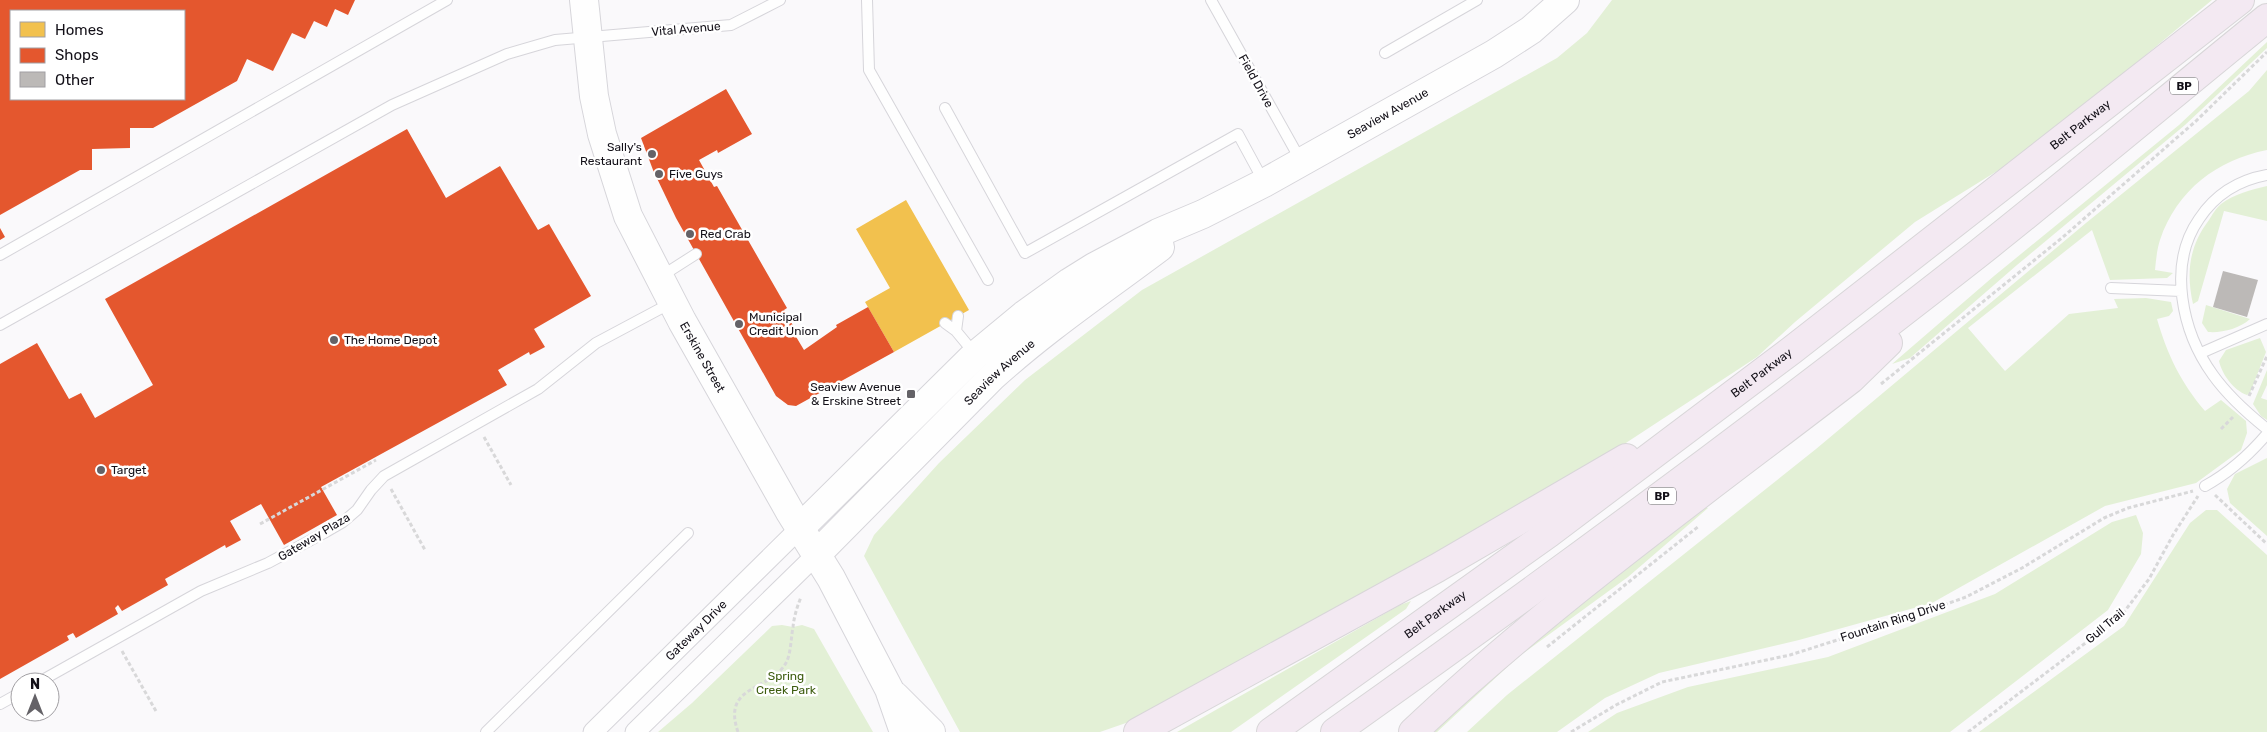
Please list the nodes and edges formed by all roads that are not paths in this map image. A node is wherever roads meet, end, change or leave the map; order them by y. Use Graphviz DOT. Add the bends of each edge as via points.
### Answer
graph roads {
  1 [pos="448,0"];
  2 [pos="584,0"];
  3 [pos="780,0"];
  4 [pos="867,0"];
  5 [pos="1211,0"];
  6 [pos="1477,0"];
  7 [pos="1565,0"];
  8 [pos="2240,0"];
  9 [pos="2267,18"];
  10 [pos="587,37"];
  11 [pos="1384,53"];
  12 [pos="945,108"];
  13 [pos="1301,162"];
  14 [pos="2267,175"];
  15 [pos="1264,183"];
  16 [pos="1203,214"];
  17 [pos="1982,251"];
  18 [pos="696,254"];
  19 [pos="0,255"];
  20 [pos="659,278"];
  21 [pos="988,280"];
  22 [pos="2112,288"];
  23 [pos="2181,291"];
  24 [pos="672,303"];
  25 [pos="958,316"];
  26 [pos="945,323"];
  27 [pos="2267,324"];
  28 [pos="0,325"];
  29 [pos="956,331"];
  30 [pos="2201,353"];
  31 [pos="975,355"];
  32 [pos="1708,413"];
  33 [pos="2267,428"];
  34 [pos="2267,434"];
  35 [pos="2205,486"];
  36 [pos="800,528"];
  37 [pos="688,532"];
  38 [pos="816,555"];
  39 [pos="57,672"];
  40 [pos="889,689"];
  41 [pos="486,732"];
  42 [pos="593,732"];
  43 [pos="635,732"];
  44 [pos="904,732"];
  45 [pos="931,732"];
  46 [pos="1138,732"];
  47 [pos="1271,732"];
  48 [pos="1335,732"];
  49 [pos="1413,732"];
  1 -- 19 [label="lane"];
  2 -- 10 [label="main road, Erskine Street"];
  3 -- 10 [label="lane, Vital Avenue" via="731,25"];
  4 -- 21 [label="lane" via="869,70"];
  5 -- 13 [label="lane, Field Drive"];
  6 -- 11 [label="lane"];
  7 -- 13 [label="main road, Seaview Avenue" via="1512,43"];
  8 -- 32 [label="highway, Belt Parkway / BP" via="1873,289"];
  9 -- 17 [label="highway, BP"];
  10 -- 20 [label="main road, Erskine Street" via="602,134 628,216"];
  10 -- 28 [label="lane, Vital Avenue" via="548,42 507,54 392,105"];
  12 -- 15 [label="lane" via="1025,253 1238,134"];
  13 -- 15 [label="main road, Seaview Avenue"];
  14 -- 23 [label="lane" via="2234,186 2203,213 2185,248 2181,264"];
  15 -- 16 [label="main road, Seaview Avenue"];
  16 -- 31 [label="main road, Seaview Avenue" via="1158,233 1094,267 1024,315"];
  16 -- 38 [label="main road, Seaview Avenue" via="1023,349"];
  17 -- 48 [label="highway, BP" via="1665,493"];
  17 -- 49 [label="highway" via="1851,379 1560,603"];
  18 -- 20 [label="lane"];
  20 -- 24 [label="main road, Erskine Street"];
  22 -- 23 [label="lane"];
  23 -- 30 [label="lane"];
  24 -- 36 [label="main road, Erskine Street"];
  24 -- 39 [label="lane, Gateway Plaza" via="596,343 538,389 384,476 343,522 268,563 201,591"];
  25 -- 29 [label="lane"];
  26 -- 29 [label="lane"];
  27 -- 30 [label="lane"];
  29 -- 31 [label="lane"];
  30 -- 33 [label="lane" via="2226,392"];
  31 -- 36 [label="main road, Seaview Avenue"];
  32 -- 46 [label="highway" via="1421,577"];
  32 -- 47 [label="highway, Belt Parkway / BP" via="1527,549"];
  34 -- 35 [label="lane" via="2254,450 2222,477"];
  36 -- 38 [label="main road, Erskine Street"];
  36 -- 42 [label="street, Gateway Drive"];
  37 -- 41 [label="lane"];
  38 -- 40 [label="main road, Erskine Street"];
  38 -- 43 [label="street"];
  40 -- 44 [label="main road, Erskine Street"];
  40 -- 45 [label="main road, Erskine Street"];
}
